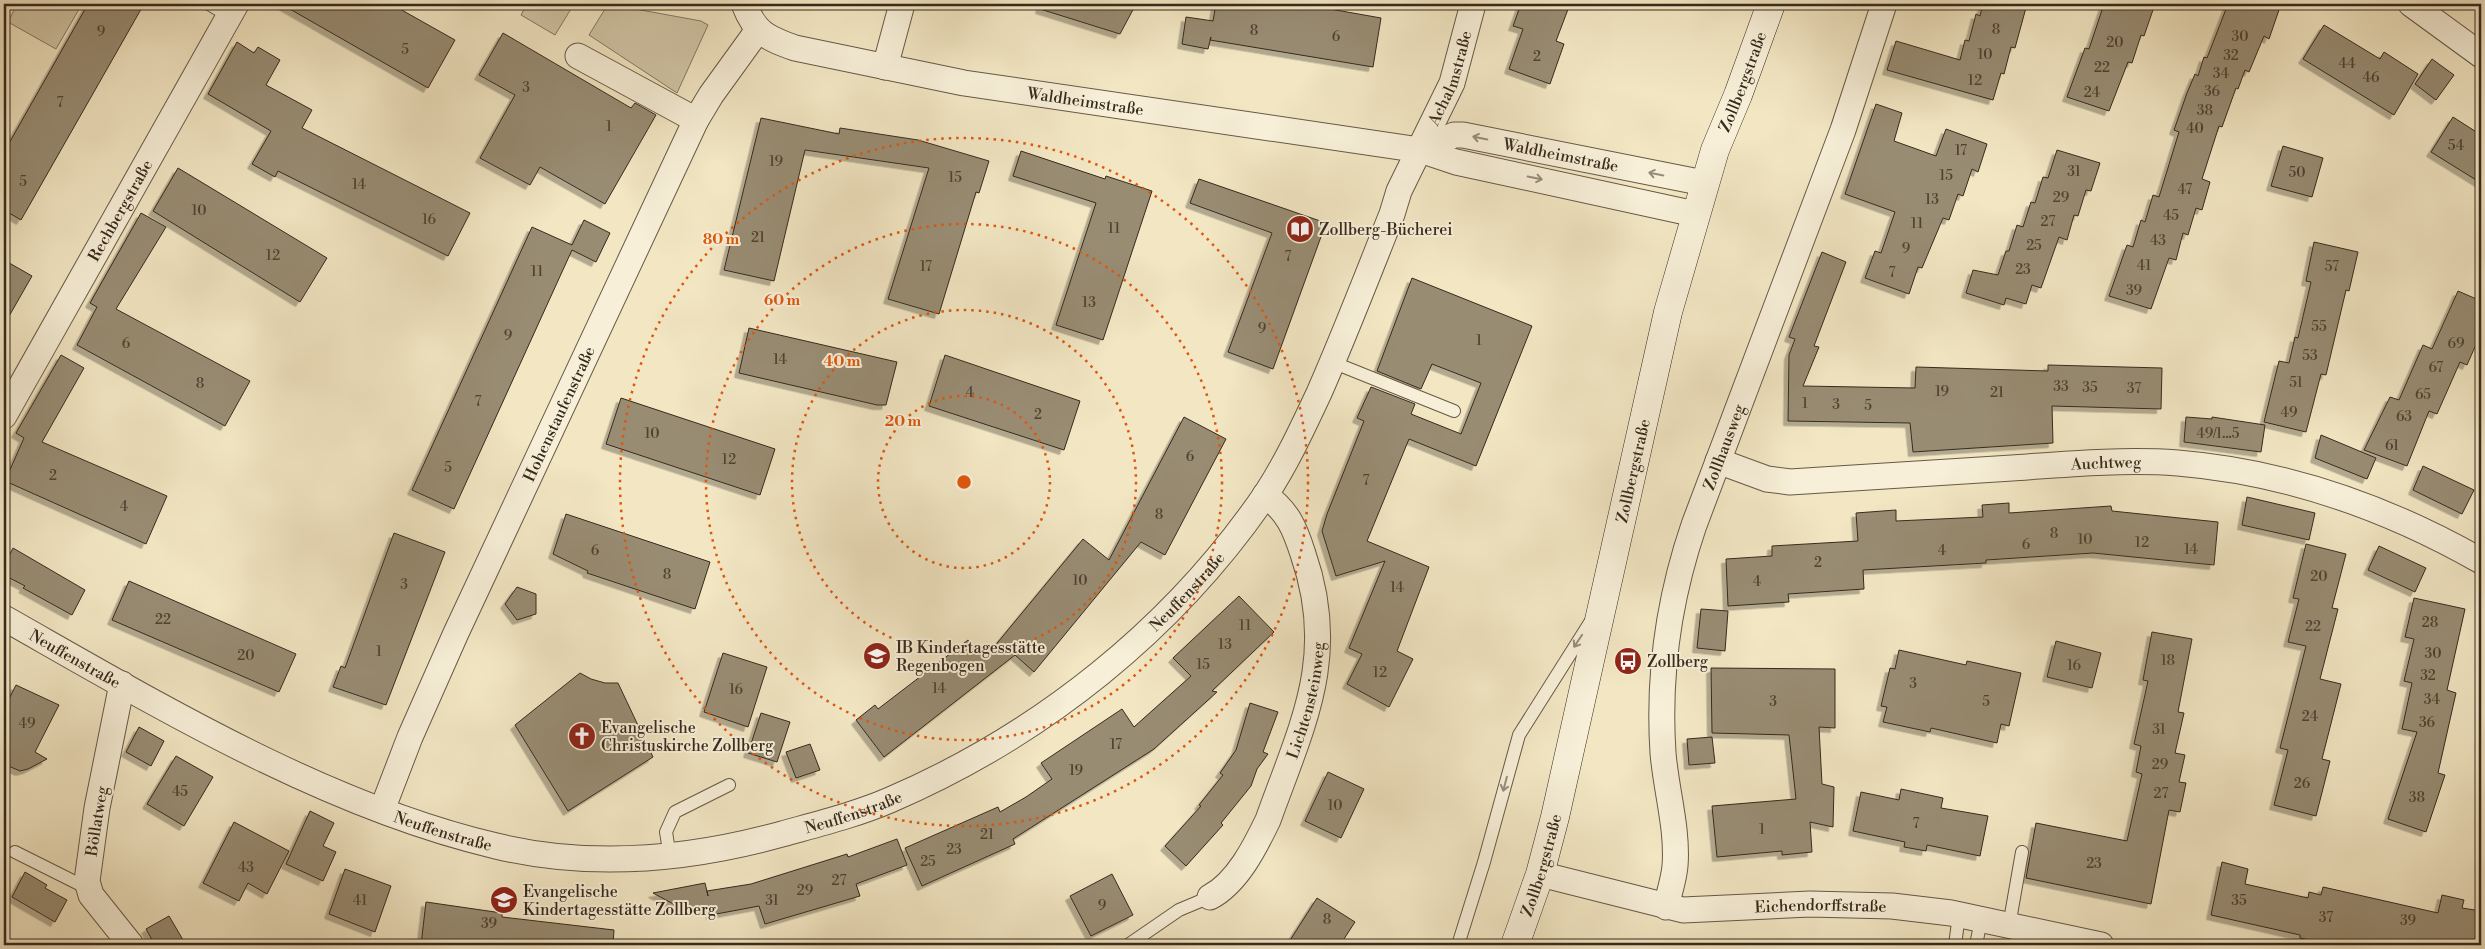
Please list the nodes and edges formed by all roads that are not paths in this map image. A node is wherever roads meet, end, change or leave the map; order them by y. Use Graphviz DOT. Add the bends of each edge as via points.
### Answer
graph roads {
  1 [pos="744,4"];
  2 [pos="902,4"];
  3 [pos="1473,4"];
  4 [pos="1770,4"];
  5 [pos="1884,4"];
  6 [pos="2411,4"];
  7 [pos="224,8"];
  8 [pos="758,30"];
  9 [pos="2481,55"];
  10 [pos="578,56"];
  11 [pos="885,66"];
  12 [pos="696,120"];
  13 [pos="1420,150"];
  14 [pos="1704,183"];
  15 [pos="1695,214"];
  16 [pos="1332,362"];
  17 [pos="1454,411"];
  18 [pos="4,416"];
  19 [pos="1718,461"];
  20 [pos="1265,495"];
  21 [pos="2481,560"];
  22 [pos="1604,600"];
  23 [pos="4,618"];
  24 [pos="122,684"];
  25 [pos="729,785"];
  26 [pos="382,810"];
  27 [pos="15,852"];
  28 [pos="2022,852"];
  29 [pos="670,857"];
  30 [pos="1540,874"];
  31 [pos="87,888"];
  32 [pos="1210,897"];
  33 [pos="1666,907"];
  34 [pos="1970,917"];
  35 [pos="2008,926"];
  36 [pos="131,945"];
  37 [pos="1128,945"];
  38 [pos="1458,945"];
  39 [pos="1515,945"];
  40 [pos="1955,945"];
  41 [pos="1976,945"];
  42 [pos="2101,945"];
  1 -- 8 [label="street"];
  2 -- 11 [label="street"];
  3 -- 13 [label="street, Achalmstraße" via="1452,83"];
  4 -- 14 [label="main road, Zollbergstraße"];
  5 -- 19 [label="street, Zollhausweg" via="1836,148"];
  6 -- 9 [label="street"];
  7 -- 18 [label="street, Rechbergstraße"];
  8 -- 11 [label="street, Waldheimstraße" via="795,48"];
  8 -- 12 [label="street, Hohenstaufenstraße"];
  10 -- 12 [label="street"];
  11 -- 13 [label="street, Waldheimstraße" via="964,83"];
  12 -- 26 [label="street, Hohenstaufenstraße" via="456,633"];
  14 -- 13 [label="street, Waldheimstraße, one-way" via="1463,135 1454,135"];
  13 -- 15 [label="street, Waldheimstraße, one-way" via="1456,162"];
  13 -- 16 [label="street, Neuffenstraße" via="1399,191"];
  14 -- 15 [label="main road, Zollbergstraße"];
  15 -- 22 [label="main road, Zollbergstraße" via="1656,363"];
  16 -- 17 [label="lane"];
  16 -- 20 [label="street, Neuffenstraße" via="1305,424"];
  19 -- 21 [label="street, Auchtweg" via="1767,479 1790,482 2133,461 2212,467 2303,486 2357,502 2428,532"];
  19 -- 33 [label="street, Zollhausweg" via="1683,557 1668,632 1663,752 1675,858"];
  20 -- 29 [label="street, Neuffenstraße" via="1185,595 1148,632 1086,685 1013,736 936,778 849,815 752,842"];
  20 -- 32 [label="street, Lichtensteinweg" via="1293,524 1306,563 1317,612 1317,664 1313,690 1268,820 1230,881"];
  22 -- 30 [label="main road, Zollbergstraße"];
  22 -- 38 [label="lane, one-way" via="1519,735"];
  23 -- 24 [label="street, Neuffenstraße"];
  24 -- 26 [label="street, Neuffenstraße" via="294,774"];
  24 -- 31 [label="street, Böllatweg" via="97,808"];
  25 -- 29 [label="lane" via="675,812 666,832"];
  26 -- 29 [label="street, Neuffenstraße" via="496,846 536,853 582,859"];
  27 -- 31 [label="lane"];
  28 -- 35 [label="lane"];
  30 -- 33 [label="street, Eichendorffstraße"];
  30 -- 39 [label="main road, Zollbergstraße"];
  31 -- 36 [label="street"];
  32 -- 37 [label="lane" via="1179,910"];
  33 -- 34 [label="street, Eichendorffstraße" via="1699,911 1861,904"];
  34 -- 35 [label="street, Eichendorffstraße"];
  34 -- 40 [label="lane"];
  34 -- 41 [label="lane"];
  35 -- 42 [label="street, Eichendorffstraße"];
}
